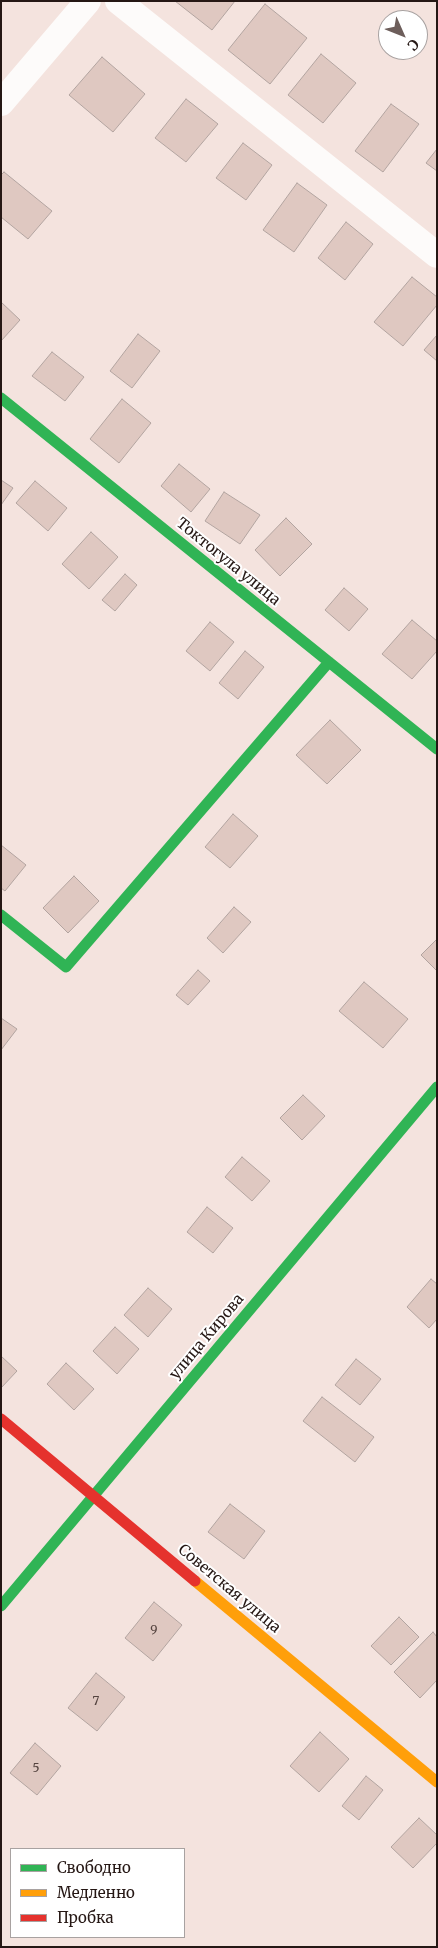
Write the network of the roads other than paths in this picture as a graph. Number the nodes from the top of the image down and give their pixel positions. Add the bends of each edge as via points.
1 (88, 1) edge
2 (118, 1) edge
3 (1, 104) edge
4 (437, 255) edge
5 (1, 398) edge
6 (329, 662) junction
7 (437, 749) edge
8 (1, 915) edge
9 (437, 1088) edge
10 (1, 1419) edge
11 (94, 1496) junction
12 (1, 1606) edge
13 (437, 1782) edge

1 - 3 street
2 - 4 street
5 - 6 street, Токтогула улица
6 - 7 street, Токтогула улица
6 - 8 street via 66,967
9 - 11 street, улица Кирова
10 - 11 street, Советская улица
11 - 12 street, улица Кирова
11 - 13 street, Советская улица

